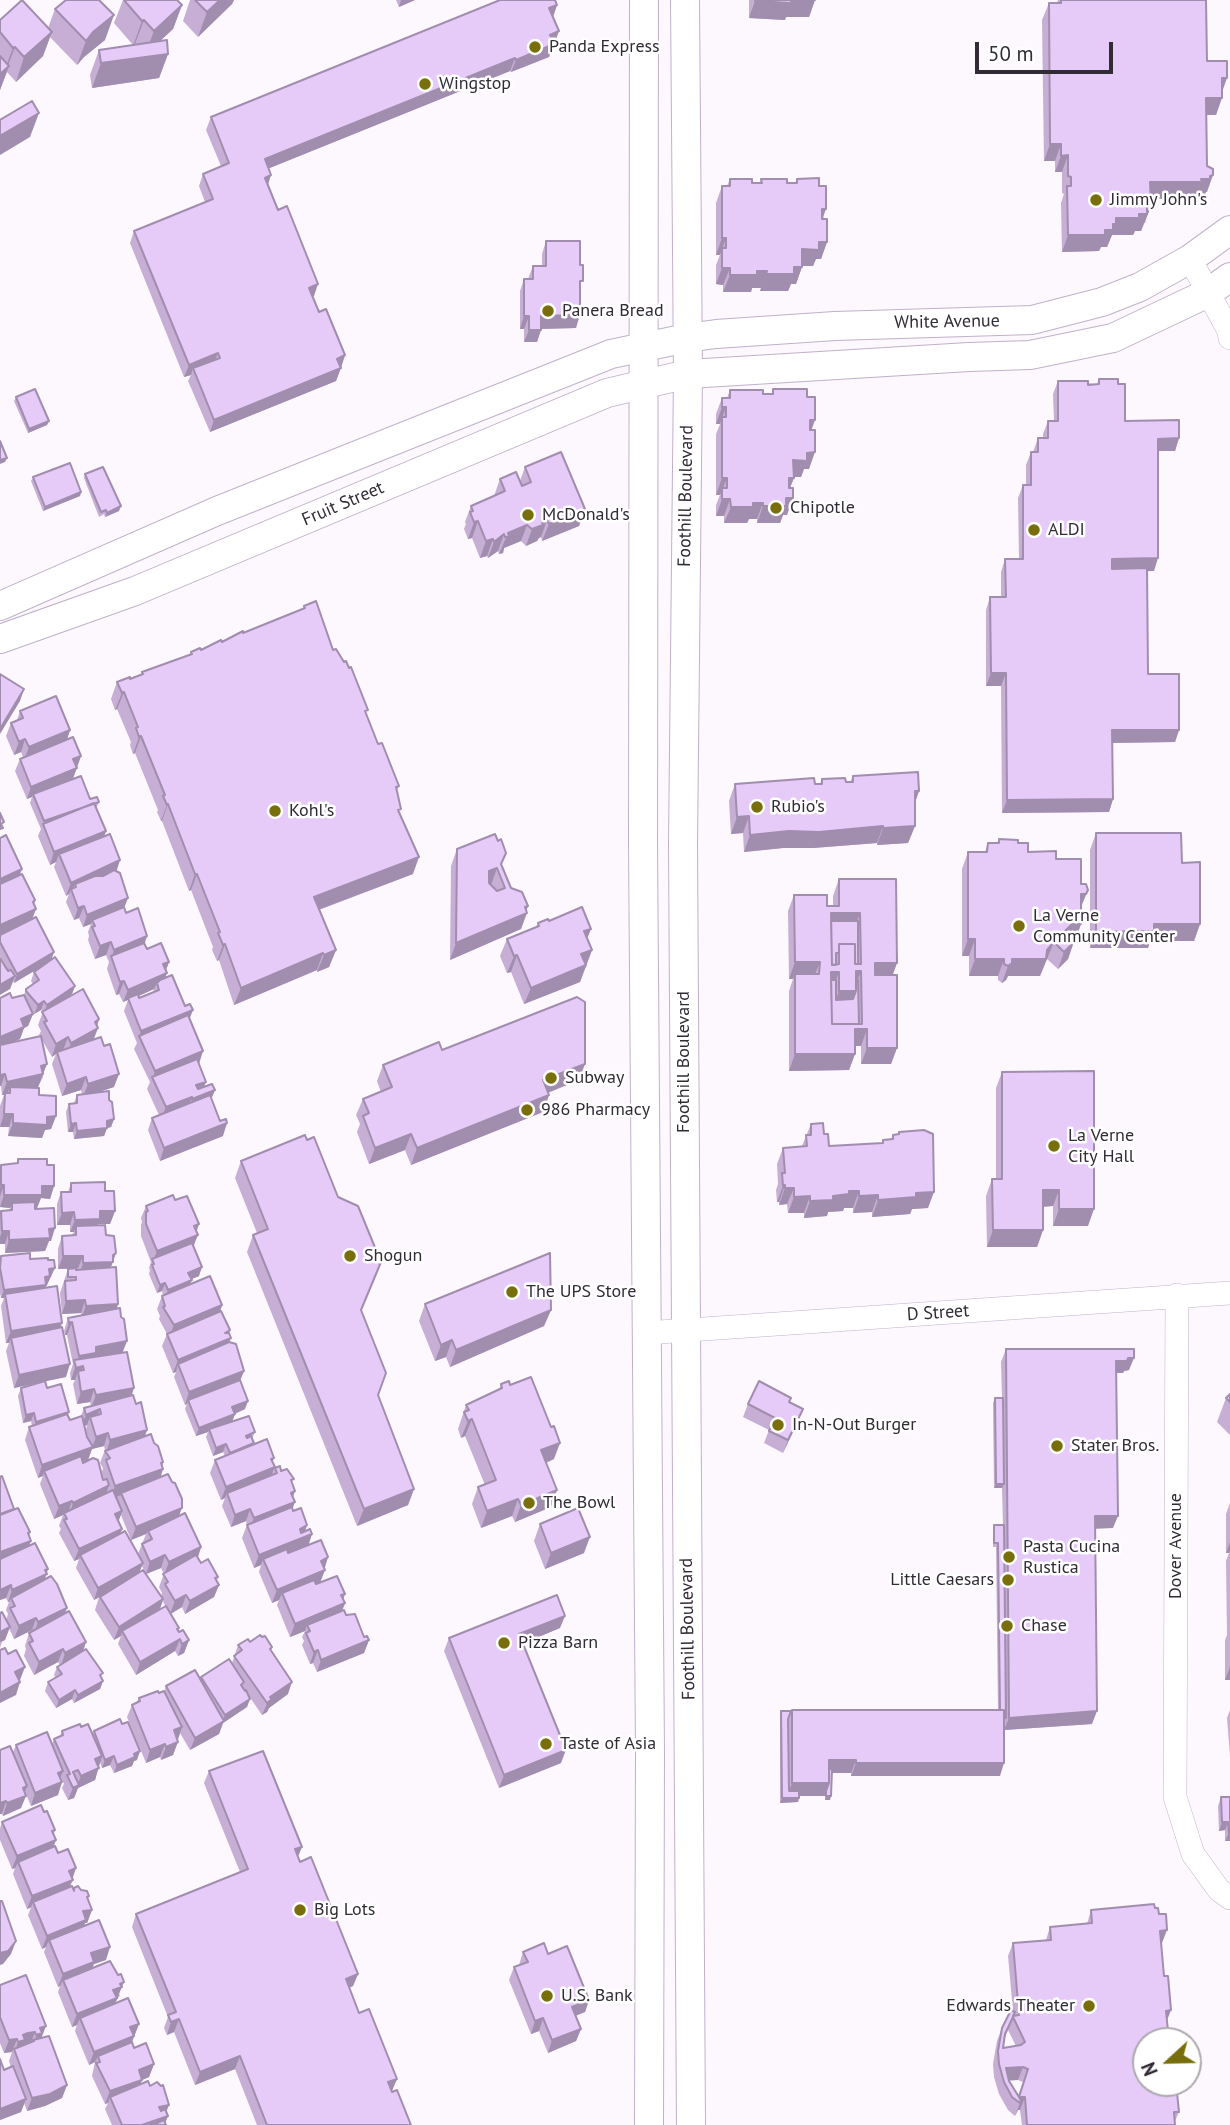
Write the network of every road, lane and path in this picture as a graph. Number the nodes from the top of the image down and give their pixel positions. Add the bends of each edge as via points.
1 (644, 0) edge
2 (685, 0) edge
3 (1230, 230) edge
4 (1191, 259) junction
5 (1219, 285) edge
6 (687, 338) junction
7 (1230, 338) edge
8 (644, 346) junction
9 (688, 374) junction
10 (644, 383) junction
11 (0, 606) edge
12 (0, 639) edge
13 (1230, 1293) edge
14 (1177, 1295) junction
15 (685, 1331) junction
16 (645, 1333) junction
17 (1230, 1898) edge
18 (649, 2125) edge
19 (691, 2125) edge

1 - 8 main road
2 - 6 main road, Foothill Boulevard
3 - 4 main road, White Avenue
4 - 5 street
4 - 6 main road, White Avenue via 1102,302 1032,320 835,326
5 - 7 street
5 - 9 main road, White Avenue via 1113,338 1030,355
6 - 8 main road, White Avenue
6 - 9 main road, Foothill Boulevard
8 - 10 main road
8 - 11 main road via 611,354 228,506
9 - 10 main road, Fruit Street
9 - 15 main road, Foothill Boulevard via 683,817
10 - 12 main road, Fruit Street via 607,393 135,591
10 - 16 main road
13 - 14 street, D Street
14 - 15 street, D Street
14 - 17 street, Dover Avenue via 1175,1797 1193,1854
15 - 16 street, D Street
15 - 19 main road, Foothill Boulevard
16 - 18 main road

